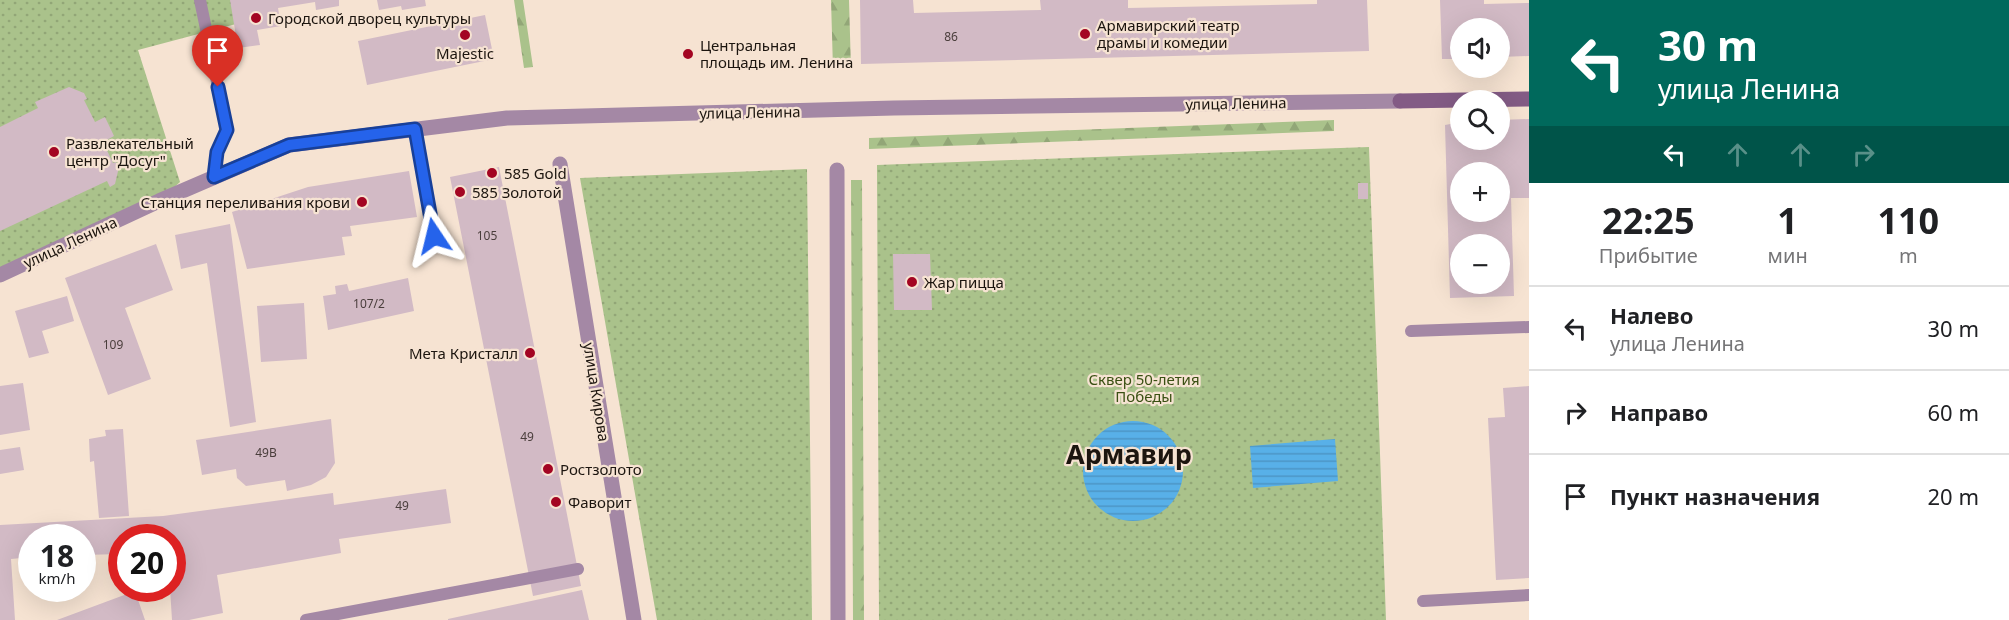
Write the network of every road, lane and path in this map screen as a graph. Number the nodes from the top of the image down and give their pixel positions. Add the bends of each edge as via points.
1 (200, 0) edge
2 (1529, 99) edge
3 (415, 129) junction
4 (560, 164) dead end
5 (837, 170) dead end
6 (214, 177) junction
7 (434, 236) dead end
8 (0, 275) edge
9 (1529, 327) edge
10 (1411, 331) dead end
11 (578, 569) dead end
12 (1529, 595) edge
13 (1423, 601) dead end
14 (306, 620) edge
15 (634, 620) edge
16 (838, 620) edge

1 - 6 lane via 227,130 217,152
2 - 3 street, улица Ленина via 507,118
3 - 6 street, улица Ленина via 289,145
3 - 7 lane
4 - 15 street, улица Кирова
5 - 16 street
6 - 8 street, улица Ленина
9 - 10 lane
11 - 14 lane
12 - 13 lane

